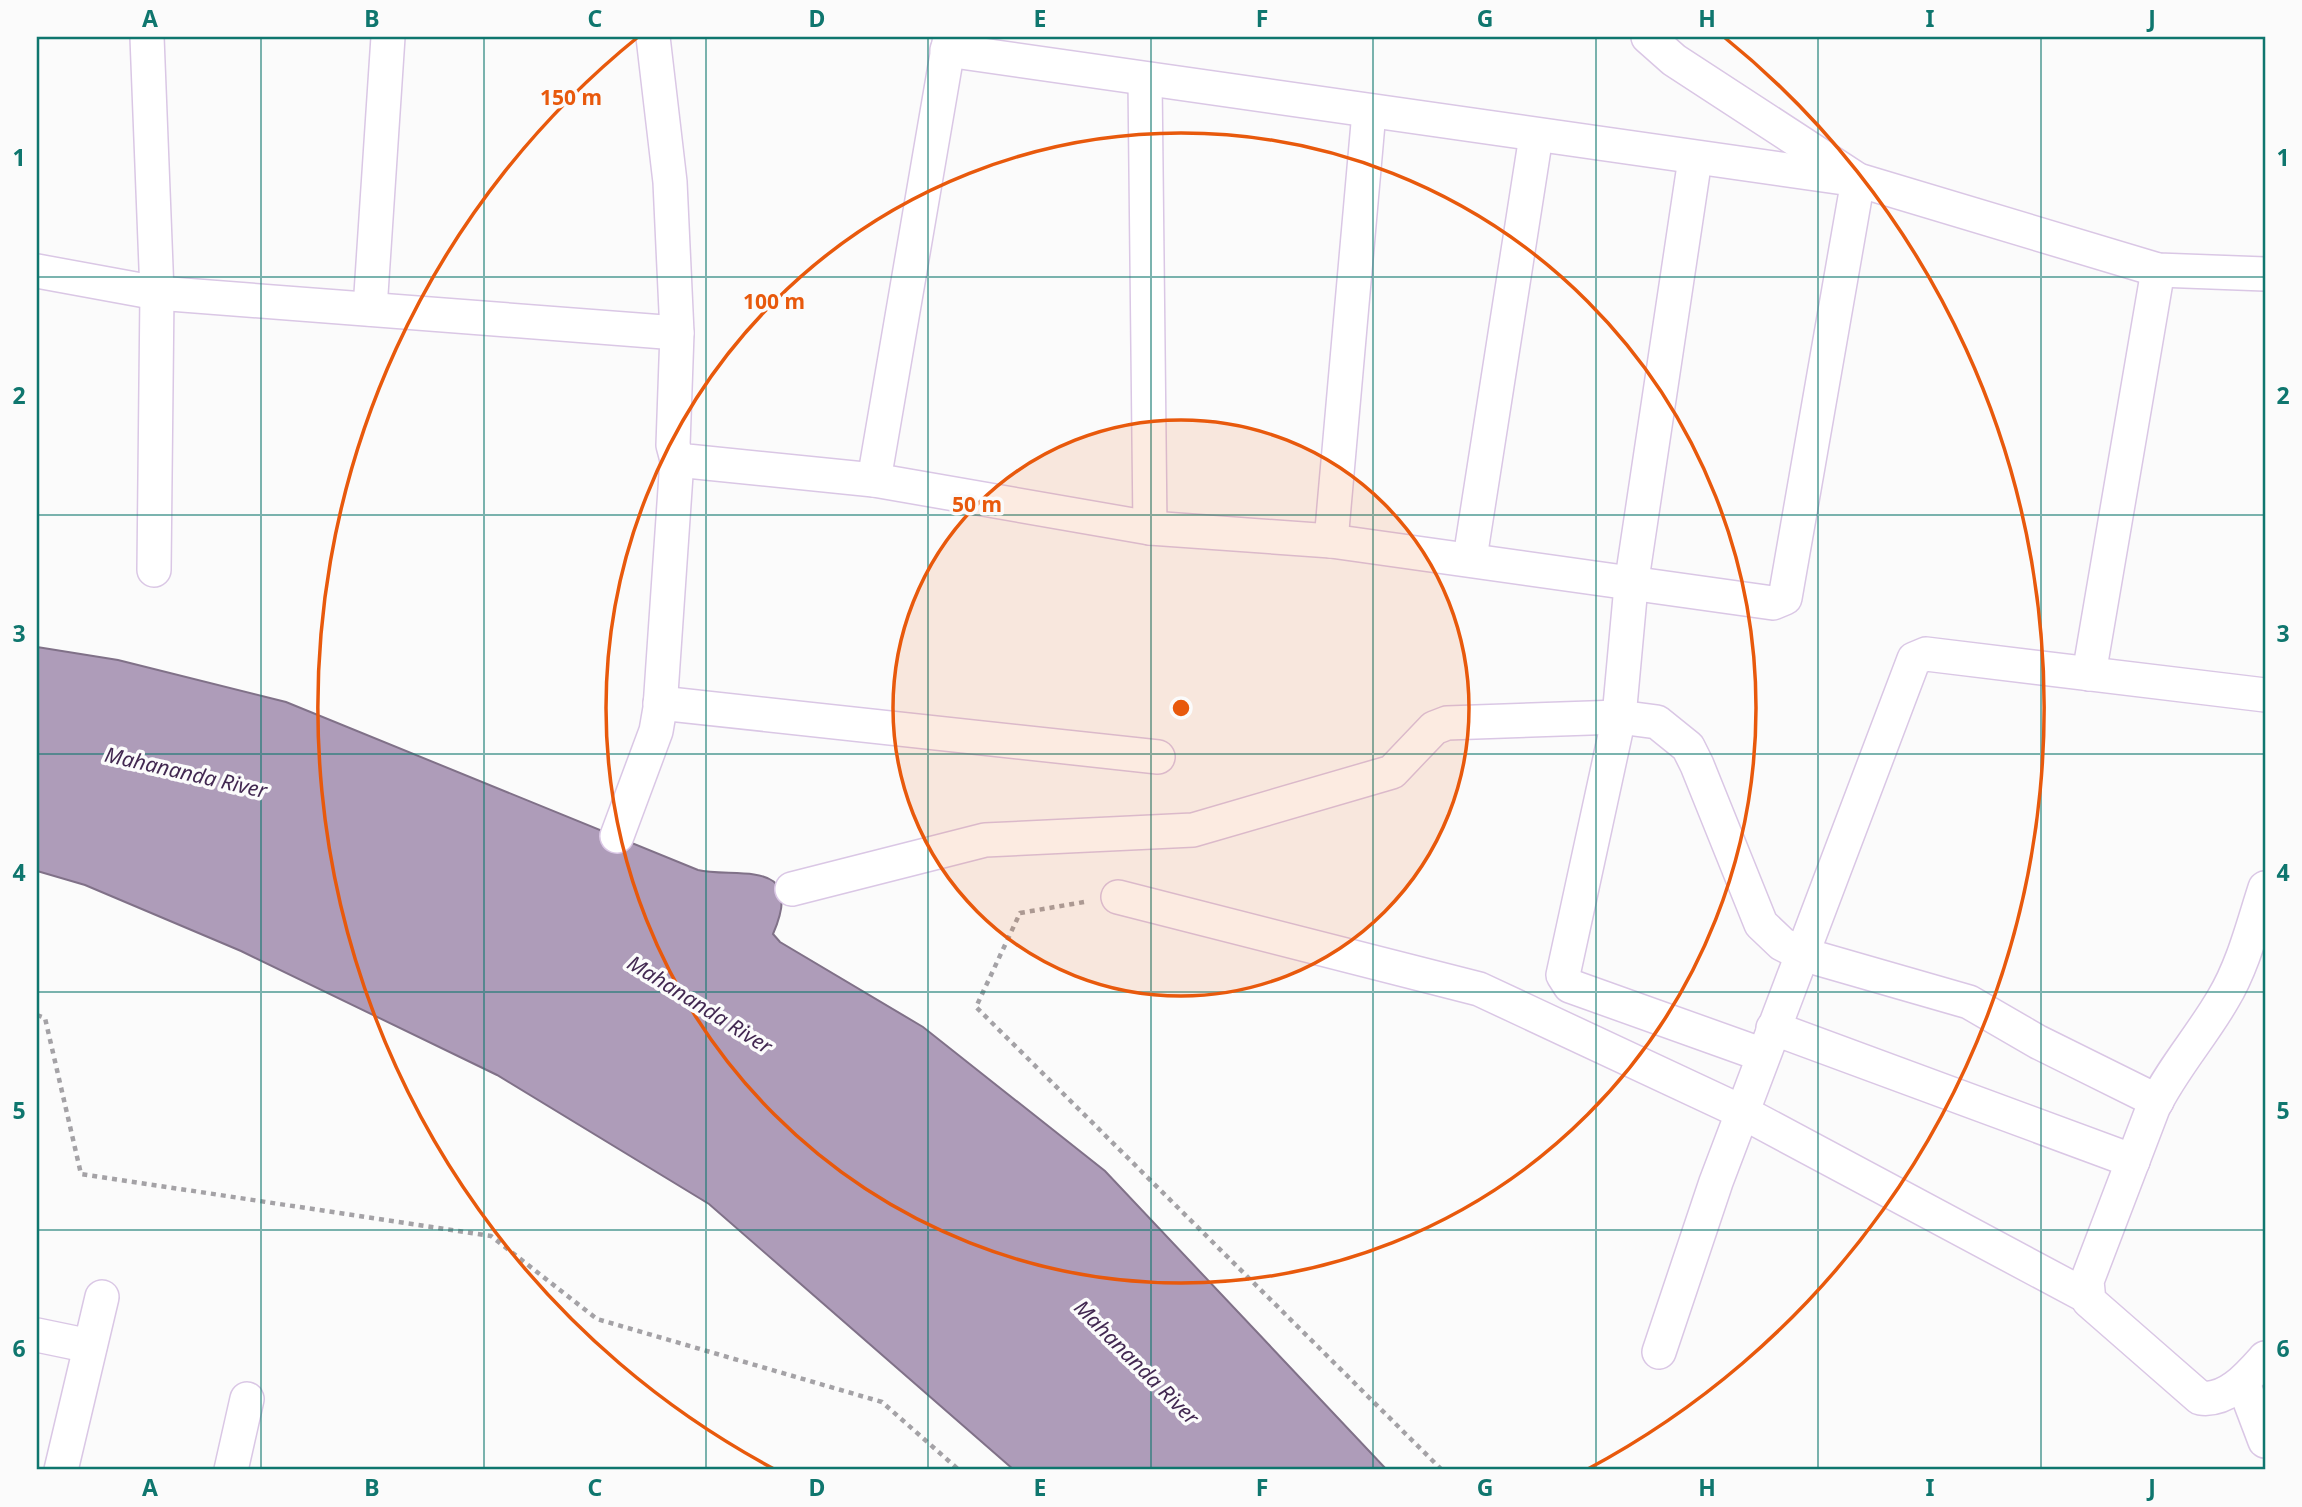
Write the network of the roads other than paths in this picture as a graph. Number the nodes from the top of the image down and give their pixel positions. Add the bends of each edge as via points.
1 (147, 37) edge
2 (388, 37) edge
3 (653, 37) edge
4 (1648, 37) edge
5 (948, 43) edge
6 (1145, 79) junction
7 (1369, 112) junction
8 (1536, 135) junction
9 (1695, 159) junction
10 (1858, 180) junction
11 (2158, 270) junction
12 (37, 271) edge
13 (2265, 274) edge
14 (157, 293) junction
15 (370, 309) junction
16 (677, 333) junction
17 (677, 460) junction
18 (874, 480) junction
19 (1150, 528) junction
20 (1331, 541) junction
21 (1471, 558) junction
22 (154, 569) dead end
23 (1631, 586) junction
24 (2089, 674) junction
25 (2265, 695) edge
26 (660, 703) junction
27 (1619, 717) junction
28 (1158, 757) dead end
29 (617, 836) dead end
30 (2265, 888) edge
31 (792, 890) dead end
32 (1118, 897) road end
33 (1802, 954) junction
34 (1768, 1042) junction
35 (2157, 1101) junction
36 (1742, 1112) junction
37 (2133, 1161) junction
38 (2087, 1296) junction
39 (102, 1297) dead end
40 (37, 1335) edge
41 (90, 1346) junction
42 (1659, 1352) dead end
43 (2265, 1357) edge
44 (2243, 1383) junction
45 (247, 1399) dead end
46 (2265, 1441) edge
47 (61, 1470) edge
48 (231, 1470) edge

1 - 14 street
2 - 15 street
3 - 16 street via 670,182
4 - 10 street via 1674,60
5 - 6 street
5 - 18 street
6 - 7 street
6 - 19 street
7 - 8 street
7 - 20 street
8 - 9 street
8 - 21 street
9 - 10 street
9 - 23 street
10 - 11 street
10 - 23 street via 1786,598 1773,603
11 - 13 street
11 - 24 street
12 - 14 street
14 - 15 street
14 - 22 street
15 - 16 street
16 - 17 street via 673,445
17 - 18 street
17 - 26 street
18 - 19 street
19 - 20 street
20 - 21 street
21 - 23 street
23 - 27 street
24 - 25 street
24 - 33 street via 1926,654 1914,659
26 - 28 street
26 - 29 street via 656,731
27 - 31 street via 1439,725 1392,772 1193,830 985,840
27 - 33 street via 1657,722 1688,747 1761,924 1782,944
27 - 34 street via 1563,968 1564,981
30 - 35 street via 2224,999
32 - 36 street via 1479,989
33 - 34 street
33 - 35 street via 1969,1002
34 - 36 street
34 - 37 street
35 - 37 street
36 - 38 street
36 - 42 street
37 - 38 street via 2087,1281
38 - 44 street via 2200,1398 2214,1398
39 - 41 street
40 - 41 street
41 - 47 street
43 - 44 street
44 - 46 street
45 - 48 street

